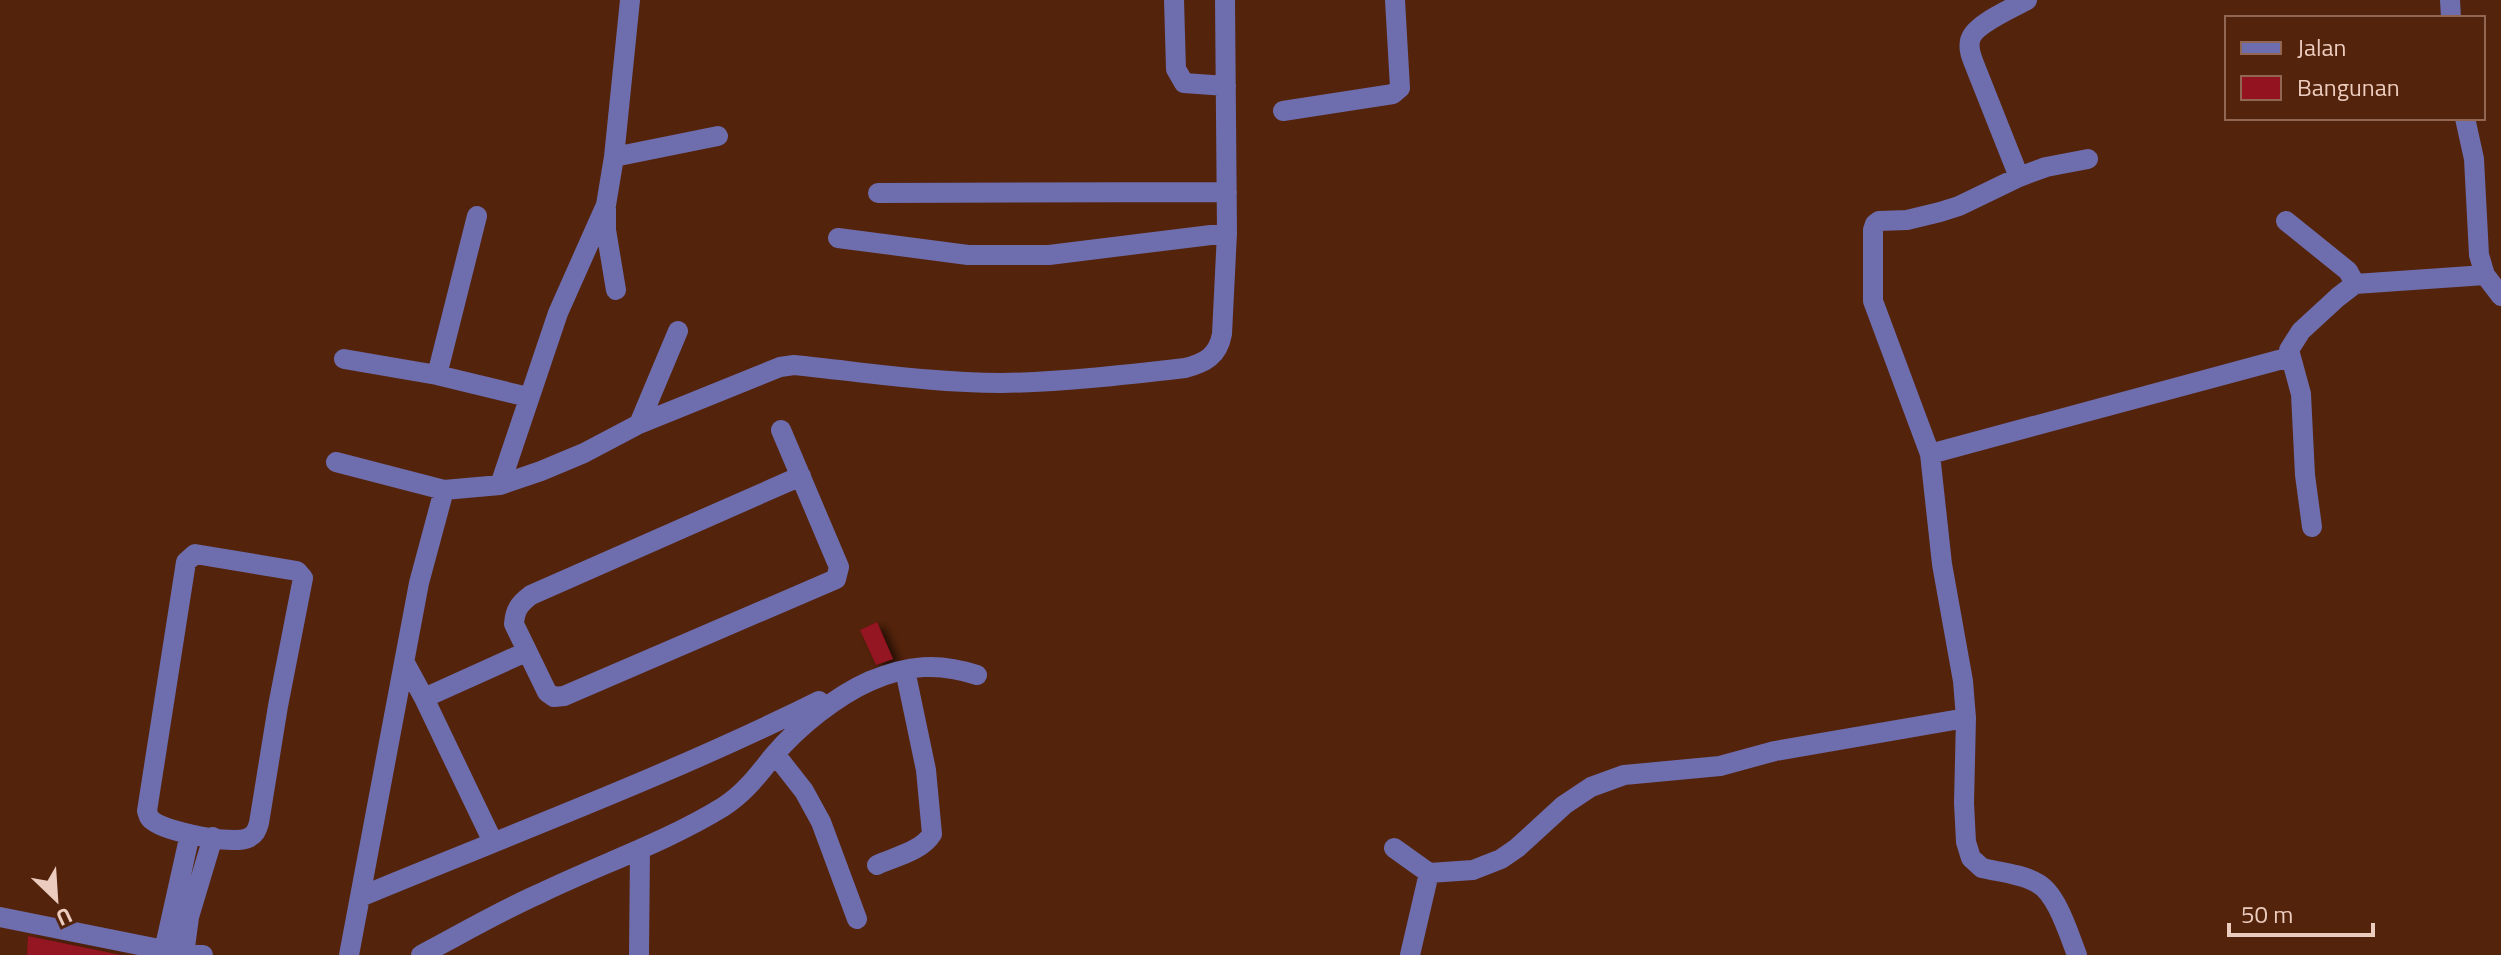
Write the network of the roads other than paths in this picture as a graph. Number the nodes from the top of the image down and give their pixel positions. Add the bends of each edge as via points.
1 (630, 0) edge
2 (1174, 0) edge
3 (1225, 0) edge
4 (1395, 0) edge
5 (2027, 0) edge
6 (1226, 86) junction
7 (1283, 111) dead end
8 (2465, 120) edge
9 (718, 136) dead end
10 (614, 157) junction
11 (2088, 159) dead end
12 (2019, 177) junction
13 (1227, 192) junction
14 (878, 193) dead end
15 (606, 205) junction
16 (477, 216) dead end
17 (2286, 221) dead end
18 (1227, 233) junction
19 (838, 238) dead end
20 (2485, 275) junction
21 (2355, 284) junction
22 (616, 290) dead end
23 (2501, 296) edge
24 (678, 331) dead end
25 (2290, 357) junction
26 (344, 359) dead end
27 (437, 375) junction
28 (528, 397) junction
29 (639, 424) junction
30 (781, 430) dead end
31 (1930, 454) junction
32 (336, 462) dead end
33 (801, 476) junction
34 (500, 485) junction
35 (444, 490) junction
36 (2312, 527) dead end
37 (526, 652) junction
38 (405, 663) junction
39 (903, 665) junction
40 (977, 675) dead end
41 (424, 698) junction
42 (1966, 718) junction
43 (775, 754) junction
44 (190, 834) junction
45 (213, 837) junction
46 (493, 842) junction
47 (1394, 848) dead end
48 (640, 849) junction
49 (877, 865) dead end
50 (1429, 873) junction
51 (360, 897) junction
52 (0, 917) edge
53 (857, 919) dead end
54 (179, 954) edge
55 (349, 955) edge
56 (421, 955) edge
57 (639, 955) edge
58 (1410, 955) edge
59 (2077, 955) edge

1 - 10 street
2 - 6 street via 1179,78 1184,83
3 - 6 street
4 - 7 street via 1400,88 1393,94
5 - 12 street via 1974,30 1970,40 1970,54
6 - 13 street
8 - 20 street
9 - 10 street
10 - 15 street
11 - 12 street
12 - 31 street via 1959,206 1907,220 1879,221 1873,230 1873,301
13 - 14 street
13 - 18 street
15 - 22 street
15 - 28 street
16 - 27 street
17 - 21 street via 2348,271
18 - 19 street via 1049,255 968,255
18 - 29 street via 1220,345 1202,363 1001,383 794,365
20 - 21 street
20 - 23 street
21 - 25 street via 2301,331
24 - 29 street
25 - 31 street
25 - 36 street via 2301,394
26 - 27 street
27 - 28 street
28 - 34 street
29 - 34 street via 584,453
30 - 33 street
31 - 42 street
32 - 35 street
33 - 37 street via 531,595 519,604 514,618
33 - 37 street via 839,567 836,579 564,696 547,692
34 - 35 street
35 - 38 street
37 - 41 street
38 - 41 street
38 - 51 street
39 - 40 street
39 - 43 street via 804,723
39 - 46 street via 580,809
39 - 49 street via 926,770 932,834 928,842
41 - 46 street
42 - 50 street via 1775,751 1720,766 1624,775 1591,787 1564,805 1501,859 1473,870
42 - 59 street via 1968,852 1982,868 2046,889
43 - 48 street via 751,786 722,808
43 - 53 street via 821,822
44 - 45 street
44 - 45 street via 156,823 146,805 186,562 195,554 297,571 304,581 256,832 239,840
44 - 54 street
45 - 54 street
46 - 51 street
47 - 50 street
48 - 56 street via 539,893
48 - 57 street
50 - 58 street
51 - 55 street
52 - 54 street

